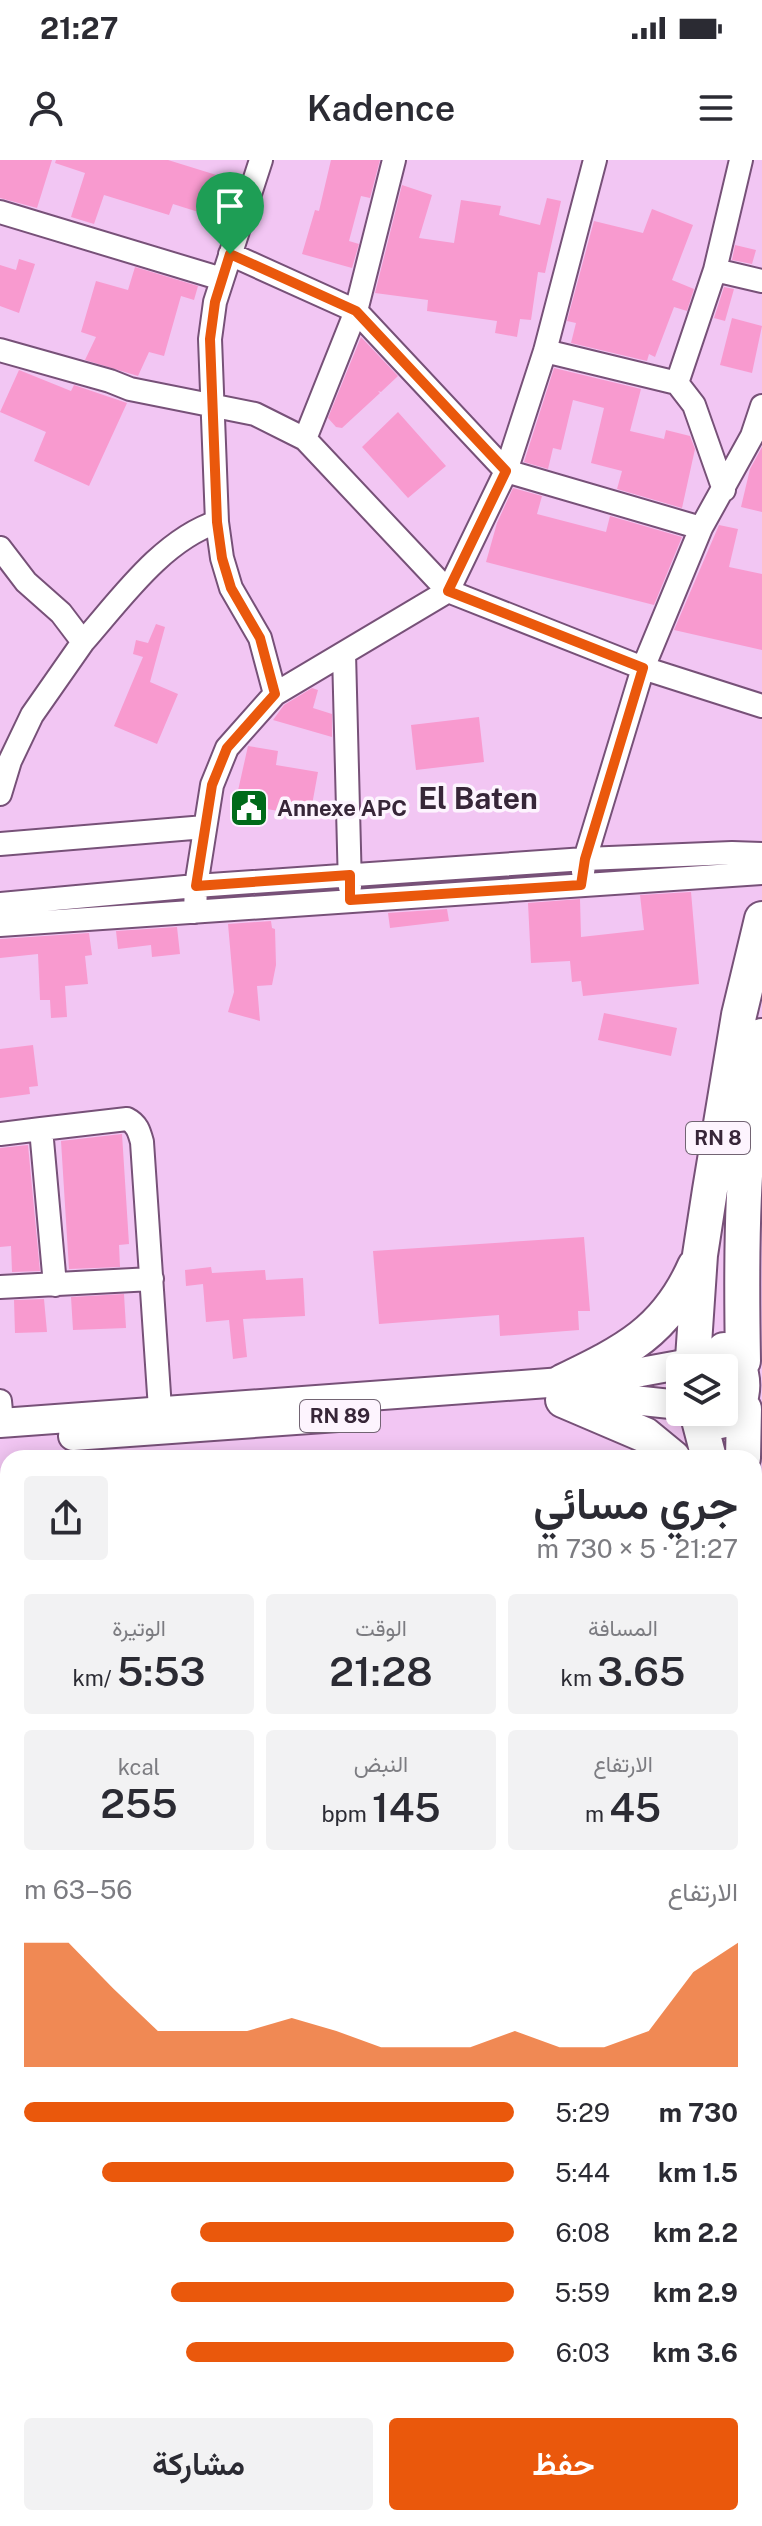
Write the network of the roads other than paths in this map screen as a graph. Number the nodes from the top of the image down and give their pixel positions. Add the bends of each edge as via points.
1 (261, 160) edge
2 (394, 160) edge
3 (595, 160) edge
4 (741, 160) edge
5 (0, 212) edge
6 (230, 254) junction
7 (715, 270) junction
8 (222, 279) junction
9 (762, 281) edge
10 (356, 311) junction
11 (0, 350) edge
12 (545, 351) junction
13 (677, 383) junction
14 (213, 404) junction
15 (762, 406) edge
16 (305, 439) junction
17 (506, 471) junction
18 (724, 490) junction
19 (217, 522) junction
20 (701, 528) junction
21 (0, 548) edge
22 (448, 591) junction
23 (83, 642) junction
24 (344, 653) junction
25 (643, 668) junction
26 (275, 694) junction
27 (762, 706) edge
28 (1, 784) edge
29 (205, 827) junction
30 (0, 844) edge
31 (762, 854) edge
32 (585, 859) junction
33 (762, 873) edge
34 (350, 875) junction
35 (581, 885) junction
36 (196, 886) junction
37 (350, 900) junction
38 (0, 904) edge
39 (195, 912) junction
40 (762, 919) edge
41 (0, 925) edge
42 (762, 1036) edge
43 (757, 1090) edge
44 (41, 1129) junction
45 (0, 1134) edge
46 (700, 1255) junction
47 (152, 1279) junction
48 (55, 1285) junction
49 (0, 1287) edge
50 (691, 1354) edge
51 (701, 1354) edge
52 (731, 1354) edge
53 (738, 1358) edge
54 (743, 1361) junction
55 (666, 1368) edge
56 (562, 1391) junction
57 (666, 1406) edge
58 (160, 1409) junction
59 (744, 1409) junction
60 (738, 1413) edge
61 (0, 1422) edge
62 (697, 1426) edge
63 (53, 1428) junction
64 (663, 1450) edge
65 (706, 1450) edge
66 (743, 1450) edge

1 - 6 street
2 - 10 street
3 - 12 street
4 - 7 street
5 - 8 street
6 - 8 street
6 - 10 street
7 - 9 street
7 - 13 street
8 - 14 street via 210,339
10 - 16 street
10 - 17 street
11 - 14 street via 130,389
12 - 13 street
12 - 17 street
13 - 18 street via 694,405
14 - 16 street via 255,414
14 - 19 street
15 - 18 street
16 - 22 street
17 - 20 street
17 - 22 street
18 - 20 street
19 - 23 street via 186,535 134,582
19 - 26 street via 231,588 260,638
20 - 25 street
21 - 23 street
22 - 24 street
22 - 25 street
23 - 28 street via 32,715
24 - 26 street
24 - 34 street
25 - 27 street
25 - 32 street
26 - 29 street via 227,748 212,785
29 - 30 street
29 - 36 street
31 - 32 street
32 - 34 street
32 - 35 street
33 - 35 street
34 - 36 street
34 - 37 street
35 - 37 street
36 - 38 street
36 - 39 street
37 - 39 street
39 - 41 street
40 - 46 highway, RN 8 via 739,1015
42 - 43 highway, RN 8
43 - 54 highway, RN 8 via 745,1167
44 - 45 street
44 - 47 street via 127,1119 134,1123 142,1142
44 - 48 street
46 - 50 highway, RN 8
46 - 56 highway via 683,1294 662,1319
47 - 48 street
47 - 58 street
48 - 49 street
51 - 52 highway
53 - 54 highway
54 - 59 highway via 753,1385
55 - 56 main road
56 - 57 main road, RN 89
56 - 58 main road
56 - 63 main road, RN 89
56 - 64 highway
58 - 63 main road
59 - 60 highway
59 - 66 highway
61 - 63 main road
62 - 65 highway

